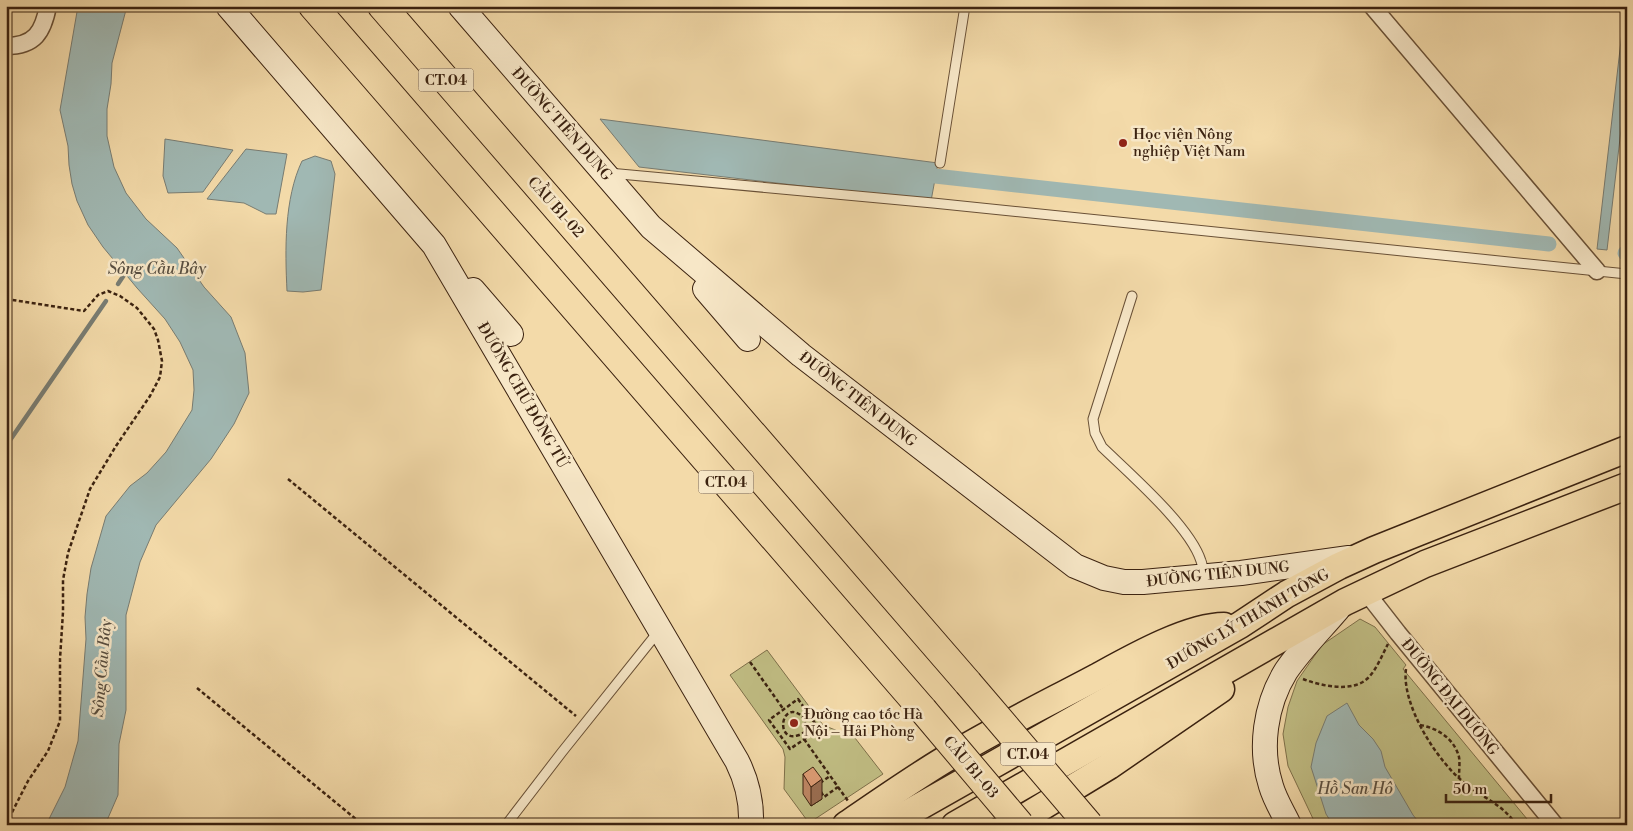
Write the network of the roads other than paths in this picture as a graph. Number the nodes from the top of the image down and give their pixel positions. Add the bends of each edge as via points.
1 (48, 6) edge
2 (228, 6) edge
3 (313, 6) edge
4 (382, 6) edge
5 (460, 6) edge
6 (965, 6) edge
7 (1372, 6) edge
8 (6, 46) edge
9 (940, 163) dead end
10 (604, 172) junction
11 (652, 228) junction
12 (434, 245) junction
13 (1597, 271) junction
14 (1627, 274) edge
15 (1132, 296) dead end
16 (511, 334) dead end
17 (748, 339) dead end
18 (1627, 449) edge
19 (1627, 486) edge
20 (1358, 557) junction
21 (1204, 577) junction
22 (1355, 597) junction
23 (1240, 625) junction
24 (660, 630) junction
25 (1277, 640) junction
26 (506, 825) edge
27 (751, 825) edge
28 (846, 825) edge
29 (887, 825) edge
30 (955, 825) edge
31 (1012, 825) edge
32 (1020, 825) edge
33 (1089, 825) edge
34 (1289, 825) edge
35 (1555, 825) edge

1 - 8 street via 45,24 38,35 28,43
2 - 12 main road, ĐƯỜNG CHỬ ĐỒNG TỬ
3 - 32 highway, CẦU B1-03 / CT.04, bridge
4 - 33 highway, CẦU B1-02 / CT.04, bridge
5 - 10 main road, ĐƯỜNG TIÊN DUNG
6 - 9 lane
7 - 13 street
10 - 11 main road, ĐƯỜNG TIÊN DUNG
10 - 13 lane
11 - 17 main road
11 - 21 main road, ĐƯỜNG TIÊN DUNG via 801,355 1075,566 1124,582
12 - 16 main road
12 - 24 main road, ĐƯỜNG CHỬ ĐỒNG TỬ
13 - 14 lane
15 - 21 lane via 1093,419 1095,433 1102,447 1177,522 1201,561
18 - 20 main road, ĐƯỜNG LÝ THÁNH TÔNG
19 - 22 main road via 1425,564
20 - 21 main road, ĐƯỜNG TIÊN DUNG
20 - 23 main road, ĐƯỜNG LÝ THÁNH TÔNG via 1287,594
22 - 25 main road
22 - 34 main road via 1286,672 1275,693 1266,724 1267,771
22 - 35 street, ĐƯỜNG ĐẠI DƯƠNG via 1404,641
23 - 28 main road via 1192,632 1139,654 954,754
23 - 29 main road, ĐƯỜNG LÝ THÁNH TÔNG
24 - 26 lane
24 - 27 main road, ĐƯỜNG CHỬ ĐỒNG TỬ via 742,771 749,794
25 - 30 main road
25 - 31 main road via 1249,668 1178,719

